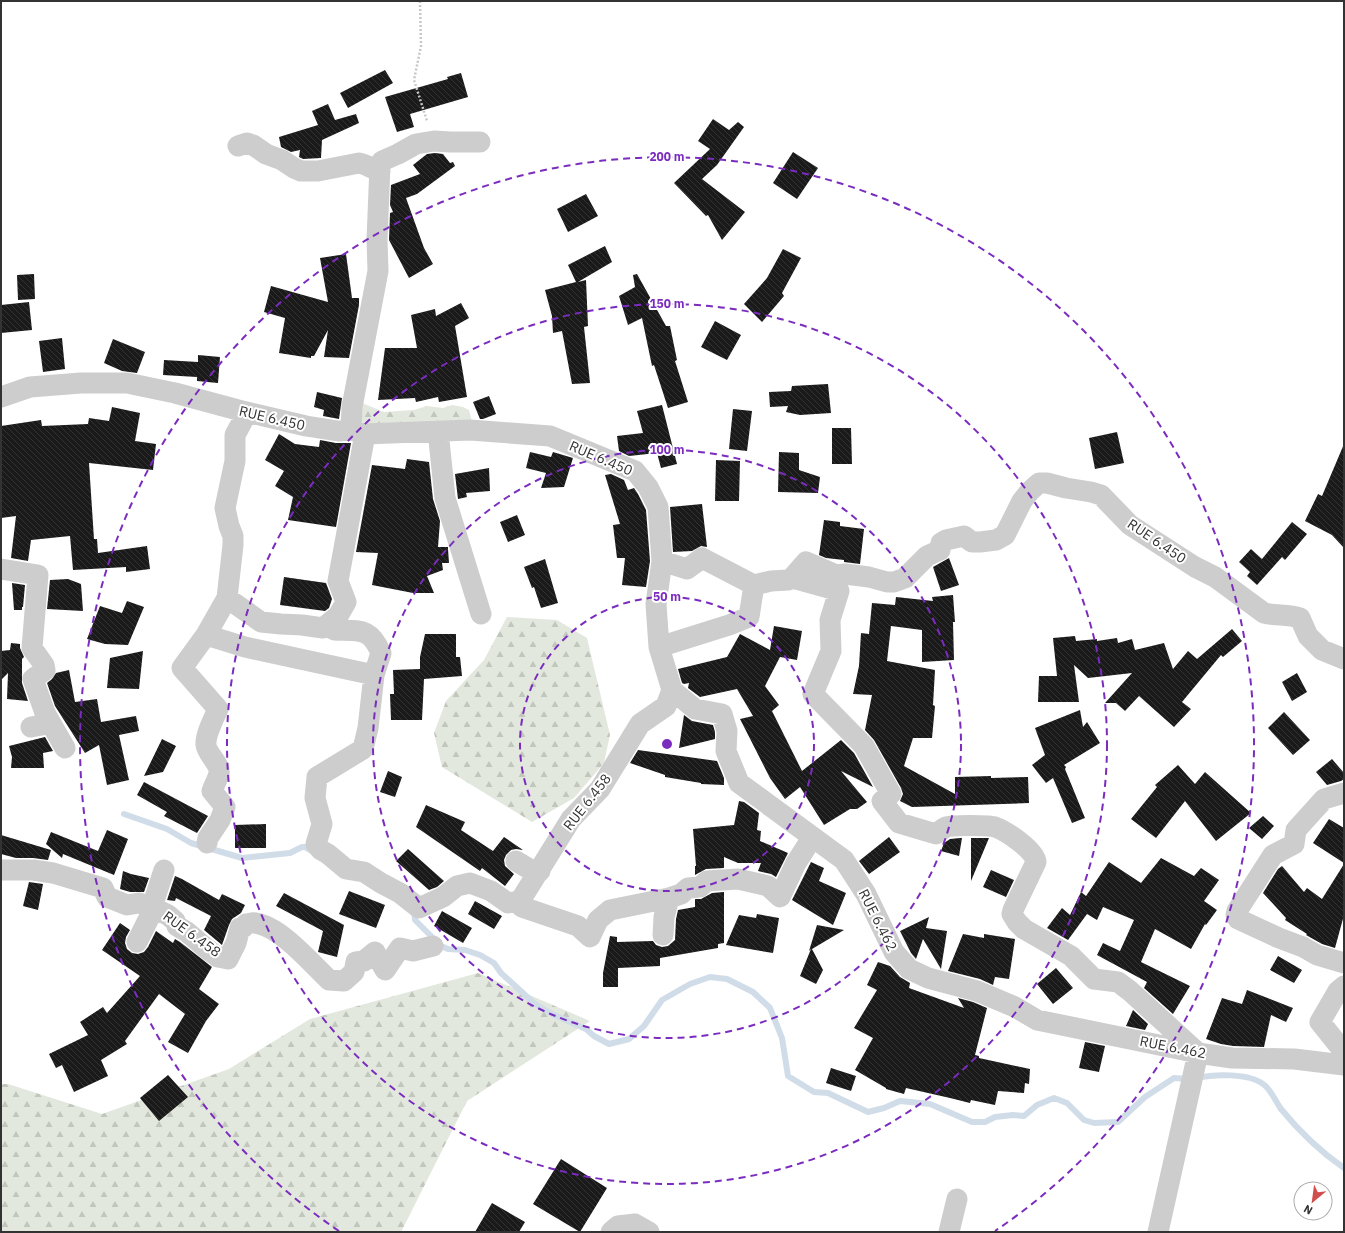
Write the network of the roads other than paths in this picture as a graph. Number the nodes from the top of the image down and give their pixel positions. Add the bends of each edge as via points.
1 (480, 142) dead end
2 (238, 146) dead end
3 (380, 171) junction
4 (1, 397) edge
5 (238, 410) junction
6 (438, 431) junction
7 (358, 432) junction
8 (662, 561) junction
9 (1, 569) edge
10 (792, 578) junction
11 (754, 586) junction
12 (226, 598) junction
13 (481, 614) dead end
14 (338, 616) junction
15 (206, 635) junction
16 (659, 646) junction
17 (1344, 659) edge
18 (374, 675) junction
19 (672, 690) junction
20 (65, 748) dead end
21 (1344, 793) edge
22 (816, 840) junction
23 (207, 843) dead end
24 (516, 861) dead end
25 (1, 870) edge
26 (164, 870) dead end
27 (540, 871) junction
28 (669, 898) junction
29 (520, 901) junction
30 (152, 907) junction
31 (663, 936) dead end
32 (137, 942) dead end
33 (433, 946) dead end
34 (1344, 963) edge
35 (1344, 986) edge
36 (1344, 1052) edge
37 (1198, 1053) junction
38 (1344, 1065) edge
39 (957, 1199) dead end
40 (611, 1232) edge
41 (649, 1232) edge
42 (949, 1232) edge
43 (1158, 1232) edge

1 - 3 street via 434,141 416,144 382,161
2 - 3 street via 247,143 253,145 301,171 318,171 359,163
3 - 7 street via 378,271 354,399
4 - 5 street, RUE 6.450 via 30,387 127,383 175,392
5 - 7 street, RUE 6.450 via 306,426
5 - 12 street via 242,422 235,435 235,461 225,508 233,536
6 - 7 street, RUE 6.450
6 - 8 street, RUE 6.450 via 470,430 550,436 636,470 658,507
6 - 13 street via 445,498
7 - 14 street via 338,580 346,602
8 - 11 street via 687,569 702,558
8 - 16 street via 656,604
9 - 20 street via 38,575 32,648 45,670 33,679 38,720
10 - 11 street
10 - 17 street, RUE 6.450 via 806,562 836,575 846,574 894,582 904,578 927,556 940,550 941,543 946,540 964,536 972,542 980,542 996,540 1005,535 1030,491 1040,483 1047,483 1101,495 1130,525 1215,577 1264,613 1300,618 1308,636 1322,650
10 - 37 street via 839,591 830,620 831,651 813,694 864,746 891,794 882,802 899,823 936,834 946,827 960,825 995,827 1024,844 1036,862 1013,910 1012,914 1017,922 1024,929 1071,956 1094,979 1118,982
11 - 16 street via 749,617
12 - 14 street via 261,622 323,628
12 - 15 street
14 - 18 street via 334,630 364,632 377,642 382,653
15 - 18 street via 245,647
15 - 23 street via 182,668 218,709 206,743 210,756 219,770 212,791 225,807
16 - 19 street
18 - 29 street via 363,749 317,778 315,798 322,824 316,844 346,869 364,872 420,908 457,886 470,883 491,891 508,903
19 - 22 street, RUE 6.462 via 695,709 722,714 727,731 726,751 739,784
19 - 27 street, RUE 6.458 via 666,706 640,724 600,789 571,819
21 - 34 street via 1324,799 1296,830 1294,844 1273,855 1236,911 1236,915 1238,919 1317,955
22 - 28 street via 810,841 804,849 780,897 768,886 738,879 706,881 700,887 688,888 681,894
22 - 37 street, RUE 6.462 via 844,860 866,894 894,952 909,969 928,978 977,991 1015,1007 1037,1020
24 - 27 street via 531,870
25 - 30 street, RUE 6.458 via 53,873 103,888 107,897 127,905 139,903
26 - 30 street
27 - 29 street, RUE 6.458
28 - 29 street via 610,910 598,920 597,943 578,926 522,907
28 - 31 street
30 - 32 street
30 - 33 street, RUE 6.458 via 168,915 176,926 218,957 228,959 240,928 253,922 266,926 287,940 329,980 344,981 354,972 356,962 364,961 375,952 385,970 400,948 413,951
35 - 36 street via 1338,991 1320,1022
37 - 38 street, RUE 6.462 via 1232,1058 1294,1059
37 - 43 street
39 - 42 street
40 - 41 street via 618,1226 635,1224

